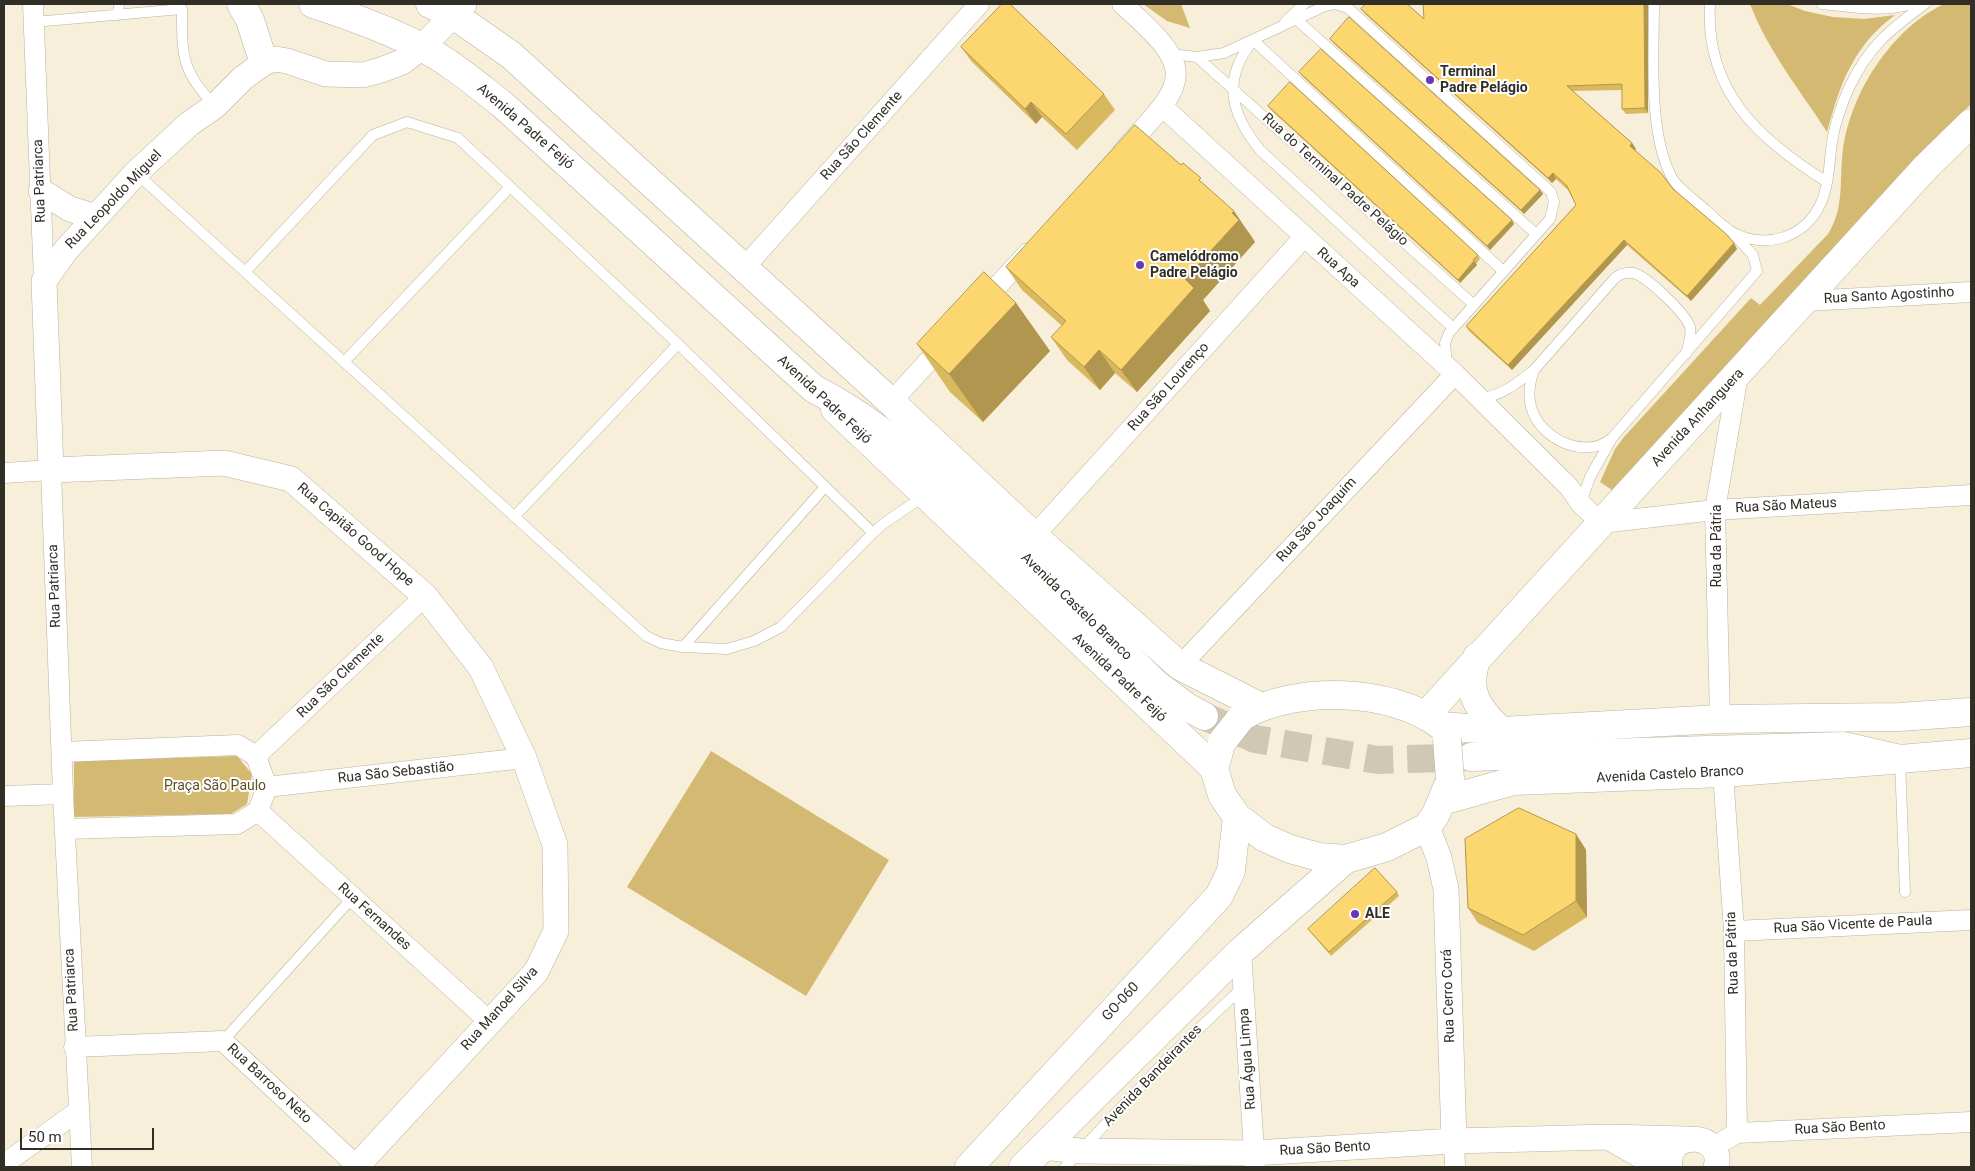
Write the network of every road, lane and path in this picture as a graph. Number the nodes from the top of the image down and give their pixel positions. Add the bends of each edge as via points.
1 (119, 4) edge
2 (242, 4) edge
3 (313, 4) edge
4 (430, 4) edge
5 (979, 4) edge
6 (1122, 4) edge
7 (1304, 4) edge
8 (1654, 4) edge
9 (1710, 4) edge
10 (1822, 4) edge
11 (1912, 4) edge
12 (1925, 4) edge
13 (182, 6) edge
14 (459, 10) edge
15 (34, 13) edge
16 (118, 15) junction
17 (1296, 19) junction
18 (1278, 28) junction
19 (1253, 40) junction
20 (422, 47) junction
21 (260, 51) junction
22 (1171, 54) junction
23 (1197, 57) junction
24 (1233, 88) junction
25 (212, 102) junction
26 (1163, 107) junction
27 (1971, 123) edge
28 (1110, 165) edge
29 (136, 173) junction
30 (1827, 182) junction
31 (510, 187) junction
32 (41, 191) junction
33 (96, 216) junction
34 (1731, 232) junction
35 (1536, 234) junction
36 (1044, 237) edge
37 (1304, 237) junction
38 (744, 268) junction
39 (245, 272) junction
40 (1503, 272) junction
41 (44, 281) junction
42 (1971, 292) edge
43 (1806, 301) junction
44 (1473, 304) junction
45 (1453, 328) junction
46 (678, 344) junction
47 (1686, 354) junction
48 (841, 356) junction
49 (344, 362) junction
50 (1534, 370) junction
51 (1451, 371) junction
52 (1738, 375) junction
53 (814, 389) junction
54 (1479, 398) junction
55 (891, 402) junction
56 (1612, 438) junction
57 (51, 470) junction
58 (4, 473) edge
59 (825, 487) junction
60 (954, 490) junction
61 (925, 495) junction
62 (1971, 495) edge
63 (1581, 504) junction
64 (1715, 510) junction
65 (514, 517) junction
66 (1601, 523) junction
67 (873, 534) junction
68 (1034, 536) junction
69 (425, 596) junction
70 (682, 647) junction
71 (1477, 657) junction
72 (1180, 666) junction
73 (1971, 712) edge
74 (1250, 713) junction
75 (1204, 716) tunnel mouth
76 (1899, 717) junction
77 (1720, 719) junction
78 (1439, 727) junction
79 (1501, 731) junction
80 (1843, 746) junction
81 (62, 752) junction
82 (1971, 753) edge
83 (256, 756) junction
84 (1471, 757) tunnel mouth
85 (524, 758) junction
86 (1900, 759) junction
87 (1214, 768) junction
88 (1723, 773) junction
89 (267, 787) junction
90 (1446, 790) junction
91 (63, 794) junction
92 (4, 796) edge
93 (258, 811) junction
94 (1237, 817) junction
95 (1427, 827) junction
96 (65, 829) junction
97 (1346, 859) junction
98 (1905, 892) dead end
99 (353, 897) junction
100 (1971, 920) edge
101 (1734, 931) junction
102 (1241, 951) junction
103 (1243, 986) junction
104 (490, 1022) junction
105 (223, 1040) junction
106 (74, 1047) junction
107 (77, 1112) junction
108 (1971, 1122) edge
109 (1737, 1133) junction
110 (1608, 1137) junction
111 (1686, 1139) junction
112 (1454, 1141) junction
113 (1043, 1157) edge
114 (1073, 1159) edge
115 (1255, 1160) edge
116 (1716, 1161) edge
117 (4, 1164) edge
118 (82, 1167) edge
119 (357, 1167) edge
120 (968, 1167) edge
121 (1023, 1167) edge
122 (1455, 1167) edge
123 (1661, 1167) edge
124 (1670, 1167) edge

1 - 16 lane
2 - 21 main road
3 - 20 main road via 351,16
4 - 14 main road
5 - 38 street, Rua São Clemente
6 - 22 street via 1153,31
7 - 18 lane
8 - 34 lane via 1654,107 1671,178
9 - 30 lane via 1713,55 1724,85 1736,105 1780,150
10 - 11 lane via 1876,10
12 - 30 lane via 1876,43 1860,66 1833,134
13 - 16 lane
13 - 25 lane via 182,47 188,71
14 - 20 street
14 - 38 main road
15 - 16 lane
15 - 32 street, Rua Patriarca
17 - 18 lane
17 - 35 lane
17 - 35 lane via 1335,4 1356,14 1551,192 1554,202 1550,220
18 - 19 lane
19 - 23 lane via 1224,53
19 - 24 lane via 1234,71
19 - 40 lane
20 - 21 street via 361,64 344,65 280,47
20 - 25 street, Rua Leopoldo Miguel via 402,62 363,75 326,74 276,59 265,62
20 - 53 main road, Avenida Padre Feijó via 503,105
21 - 25 street, Rua Leopoldo Miguel via 236,71
22 - 23 lane
22 - 26 street via 1175,64 1175,84
23 - 24 lane, Rua do Terminal Padre Pelágio
24 - 44 lane, Rua do Terminal Padre Pelágio
24 - 45 lane via 1236,108 1260,150
25 - 29 street, Rua Leopoldo Miguel
26 - 28 street
26 - 37 street, Rua Apa
27 - 43 main road, Avenida Anhanguera via 1926,167
29 - 33 street, Rua Leopoldo Miguel
29 - 39 lane
30 - 34 lane via 1813,218 1793,234 1768,242
31 - 39 lane via 458,138 407,122 373,135
31 - 46 lane
31 - 49 lane
32 - 33 street via 70,209
32 - 41 street, Rua Patriarca
33 - 41 street, Rua Leopoldo Miguel
34 - 47 lane via 1753,255 1758,271
35 - 40 lane
36 - 55 street
37 - 51 street, Rua Apa
37 - 68 street, Rua São Lourenço
38 - 48 main road
39 - 49 lane
40 - 44 lane
41 - 57 street, Rua Patriarca
42 - 43 street, Rua Santo Agostinho
43 - 52 main road, Avenida Anhanguera
44 - 45 lane
45 - 51 lane via 1445,342
46 - 59 lane
46 - 65 lane
47 - 50 lane via 1690,338 1686,319 1645,279 1626,273 1615,278
47 - 56 lane
48 - 55 main road
48 - 60 main road, Avenida Castelo Branco via 860,384
49 - 65 lane
50 - 54 lane via 1510,388 1491,397
50 - 56 lane via 1529,399 1542,428 1557,440 1581,447 1594,447
51 - 54 street, Rua Apa
51 - 72 street, Rua São Joaquim
52 - 64 street, Rua da Pátria
52 - 66 main road, Avenida Anhanguera
53 - 60 main road, Avenida Castelo Branco via 868,420
53 - 61 main road, Avenida Padre Feijó
54 - 63 street, Rua Apa via 1569,487
55 - 68 main road
56 - 63 lane via 1590,476
57 - 58 street, Rua Capitão Good Hope
57 - 69 street, Rua Capitão Good Hope via 224,463 291,479
57 - 81 street, Rua Patriarca
59 - 67 lane
59 - 70 lane
60 - 75 main road, Avenida Castelo Branco via 1156,684
61 - 67 lane
61 - 87 main road, Avenida Padre Feijó
62 - 64 street, Rua São Mateus
63 - 66 street, Rua Apa
64 - 66 street, Rua São Mateus
64 - 77 street, Rua da Pátria
65 - 70 lane via 646,636 660,644
66 - 71 main road, Avenida Anhanguera
67 - 70 lane via 781,627 754,641 727,648
68 - 72 main road
69 - 83 street, Rua São Clemente
69 - 85 street, Rua Capitão Good Hope via 481,668
71 - 78 main road, Avenida Anhanguera
71 - 79 main road via 1472,672 1472,688 1484,715
72 - 74 main road
73 - 76 main road, Avenida Castelo Branco
74 - 78 main road, Avenida Castelo Branco via 1298,698 1378,697
74 - 87 main road, bridge via 1222,742
76 - 77 main road, Avenida Castelo Branco
76 - 80 main road, Avenida Castelo Branco
77 - 79 main road, Avenida Castelo Branco
78 - 79 main road, Avenida Castelo Branco
78 - 90 main road, bridge
80 - 84 main road, Avenida Castelo Branco
80 - 86 main road, Avenida Castelo Branco
81 - 83 street via 238,745
81 - 91 street, Rua Patriarca
82 - 86 main road, Avenida Castelo Branco
83 - 89 street
85 - 89 street, Rua São Sebastião
85 - 104 street, Rua Manoel Silva via 555,845 556,931 536,972
86 - 88 main road, Avenida Castelo Branco
86 - 98 lane
87 - 94 main road via 1222,795
88 - 90 main road, Avenida Castelo Branco via 1513,782
88 - 101 street, Rua da Pátria
89 - 93 street
90 - 95 main road
91 - 92 street
91 - 96 street, Rua Patriarca
93 - 96 street via 237,824
93 - 99 street, Rua Fernandes
94 - 97 main road via 1265,838 1290,850
94 - 120 main road, GO-060 / GO-060 via 1231,871 1218,896
95 - 97 main road via 1387,847
95 - 112 street, Rua Cerro Corá via 1446,889
96 - 106 street, Rua Patriarca
97 - 102 main road
99 - 104 street, Rua Fernandes
99 - 105 lane
100 - 101 street, Rua São Vicente de Paula
101 - 109 street, Rua da Pátria
102 - 103 street, Rua Água Limpa
102 - 113 main road
103 - 114 lane, Avenida Bandeirantes via 1168,1058
103 - 115 street, Rua Água Limpa
104 - 119 street, Rua Manoel Silva
105 - 106 street, Rua Barroso Neto
105 - 119 street, Rua Barroso Neto
106 - 107 street, Rua Patriarca
107 - 117 street
107 - 118 street, Rua Patriarca
108 - 109 street, Rua São Bento
109 - 116 street, Rua São Bento
110 - 111 street, Rua São Bento
110 - 112 street, Rua São Bento
110 - 123 street
111 - 116 street, Rua São Bento via 1706,1141
111 - 124 street via 1674,1147 1669,1159
112 - 115 street, Rua São Bento
112 - 122 street, Rua Cerro Corá
113 - 114 street, Rua São Bento
113 - 121 main road
114 - 115 street, Rua São Bento

